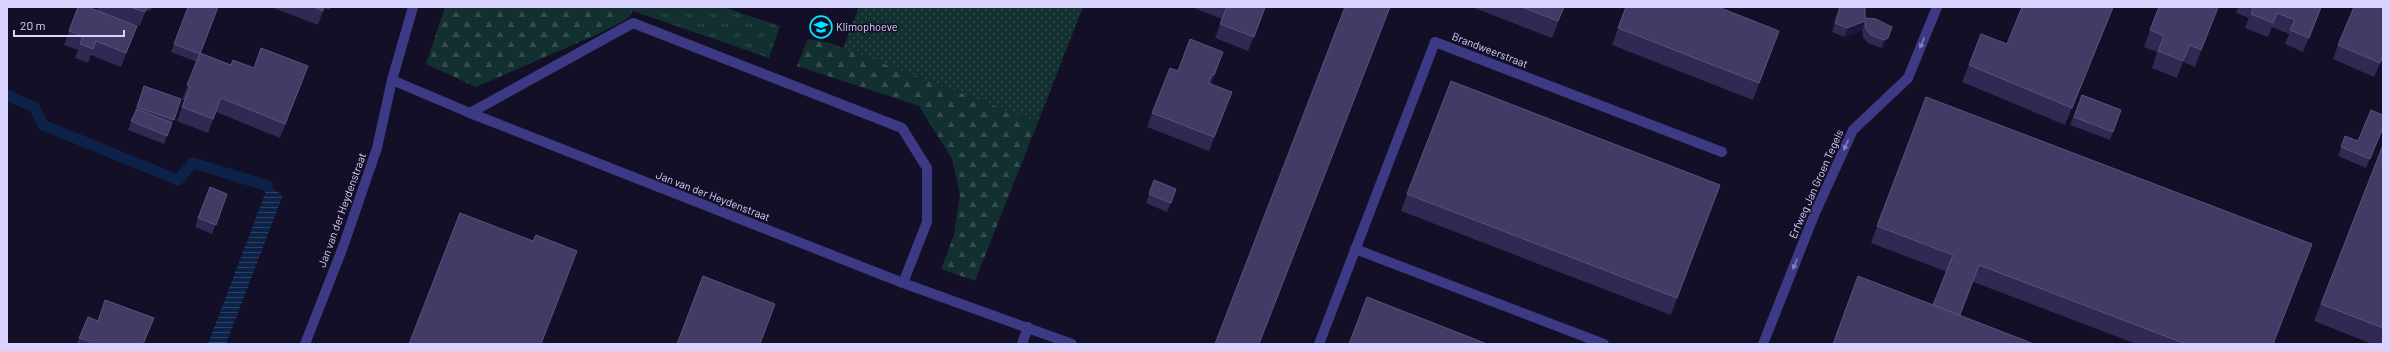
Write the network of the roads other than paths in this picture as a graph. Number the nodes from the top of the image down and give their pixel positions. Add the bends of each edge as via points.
1 (413, 7) edge
2 (1937, 7) edge
3 (392, 80) junction
4 (470, 113) junction
5 (1722, 152) dead end
6 (1355, 249) junction
7 (903, 283) junction
8 (1028, 327) junction
9 (305, 344) edge
10 (1022, 344) edge
11 (1072, 344) edge
12 (1319, 344) edge
13 (1604, 344) edge
14 (1763, 344) edge

1 - 3 street, Jan van der Heydenstraat
2 -> 14 street, Erfweg Jan Groen Tegels via 1908,78 1853,130 1815,213
3 - 4 street, Jan van der Heydenstraat
3 - 9 street, Jan van der Heydenstraat via 377,148 343,247
4 - 7 street, Jan van der Heydenstraat
4 - 7 street via 633,23 902,128 927,168 927,222
5 - 6 street, Brandweerstraat via 1435,42
6 - 12 street, Brandweerstraat
6 - 13 street
7 - 8 street, Jan van der Heydenstraat
8 - 10 street
8 - 11 street

